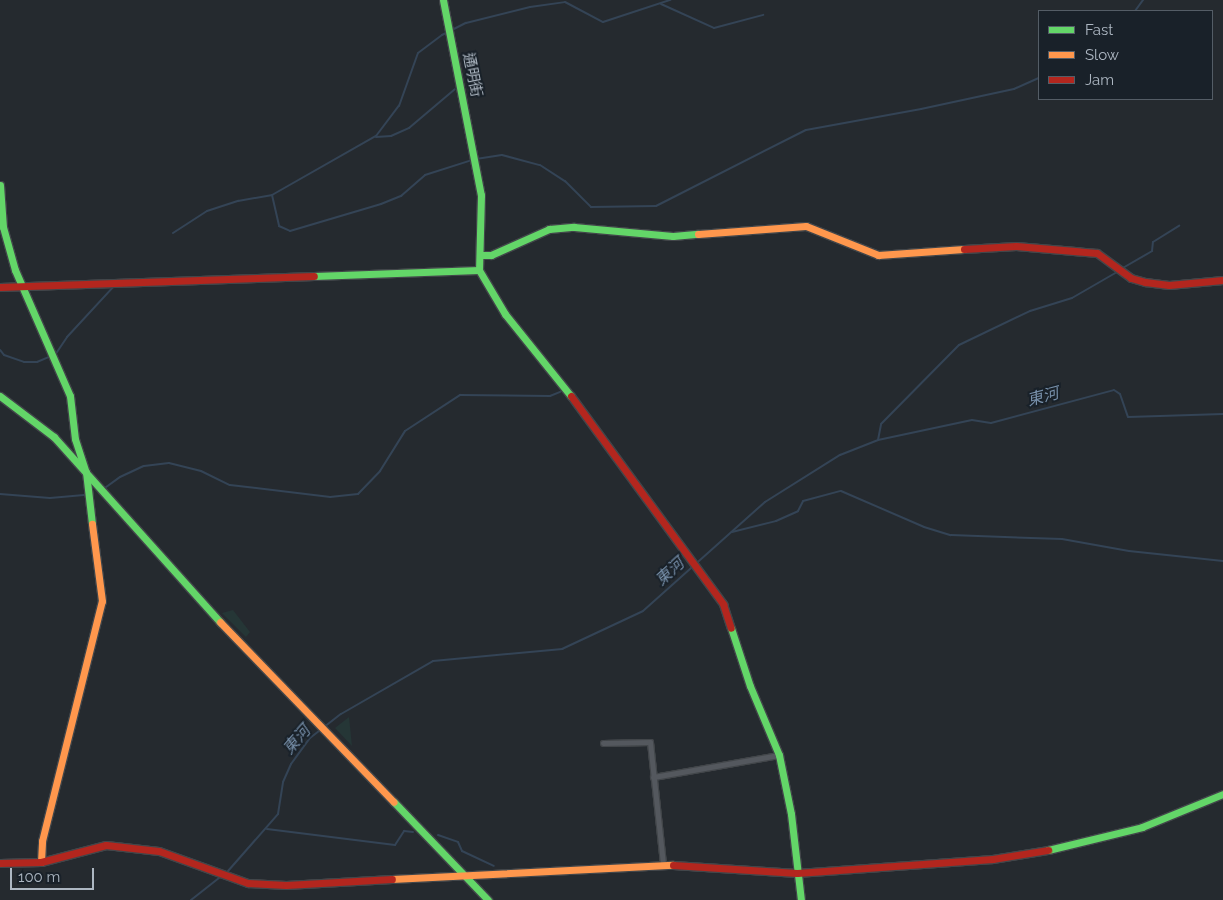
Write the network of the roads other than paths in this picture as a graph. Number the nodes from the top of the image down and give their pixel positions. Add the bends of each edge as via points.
1 (442, 0) edge
2 (0, 185) edge
3 (480, 255) junction
4 (479, 270) junction
5 (1223, 280) edge
6 (23, 286) junction
7 (0, 287) edge
8 (0, 396) edge
9 (86, 472) junction
10 (603, 743) dead end
11 (779, 755) junction
12 (653, 777) junction
13 (1223, 794) edge
14 (41, 862) junction
15 (0, 863) edge
16 (663, 864) junction
17 (797, 873) junction
18 (465, 876) junction
19 (488, 900) edge
20 (801, 900) edge

1 - 3 street, 通明街 via 481,195
2 - 6 street via 3,227
3 - 4 street, 通明街
3 - 5 street via 492,255 549,229 574,227 673,236 806,226 878,255 1016,246 1097,253 1131,278 1169,285
4 - 6 street
4 - 11 street via 505,314 575,400 723,604 750,686
6 - 7 street
6 - 9 street via 70,396 75,439
8 - 9 street via 54,437
9 - 14 street via 102,600 42,841
9 - 18 street via 176,576
10 - 12 street via 650,742
11 - 12 street
11 - 17 street via 791,814
12 - 16 street
13 - 17 street via 1142,827 1051,850 993,860
14 - 15 street
14 - 18 street via 106,846 159,851 248,883 286,885
16 - 17 street
16 - 18 street
17 - 20 street
18 - 19 street

